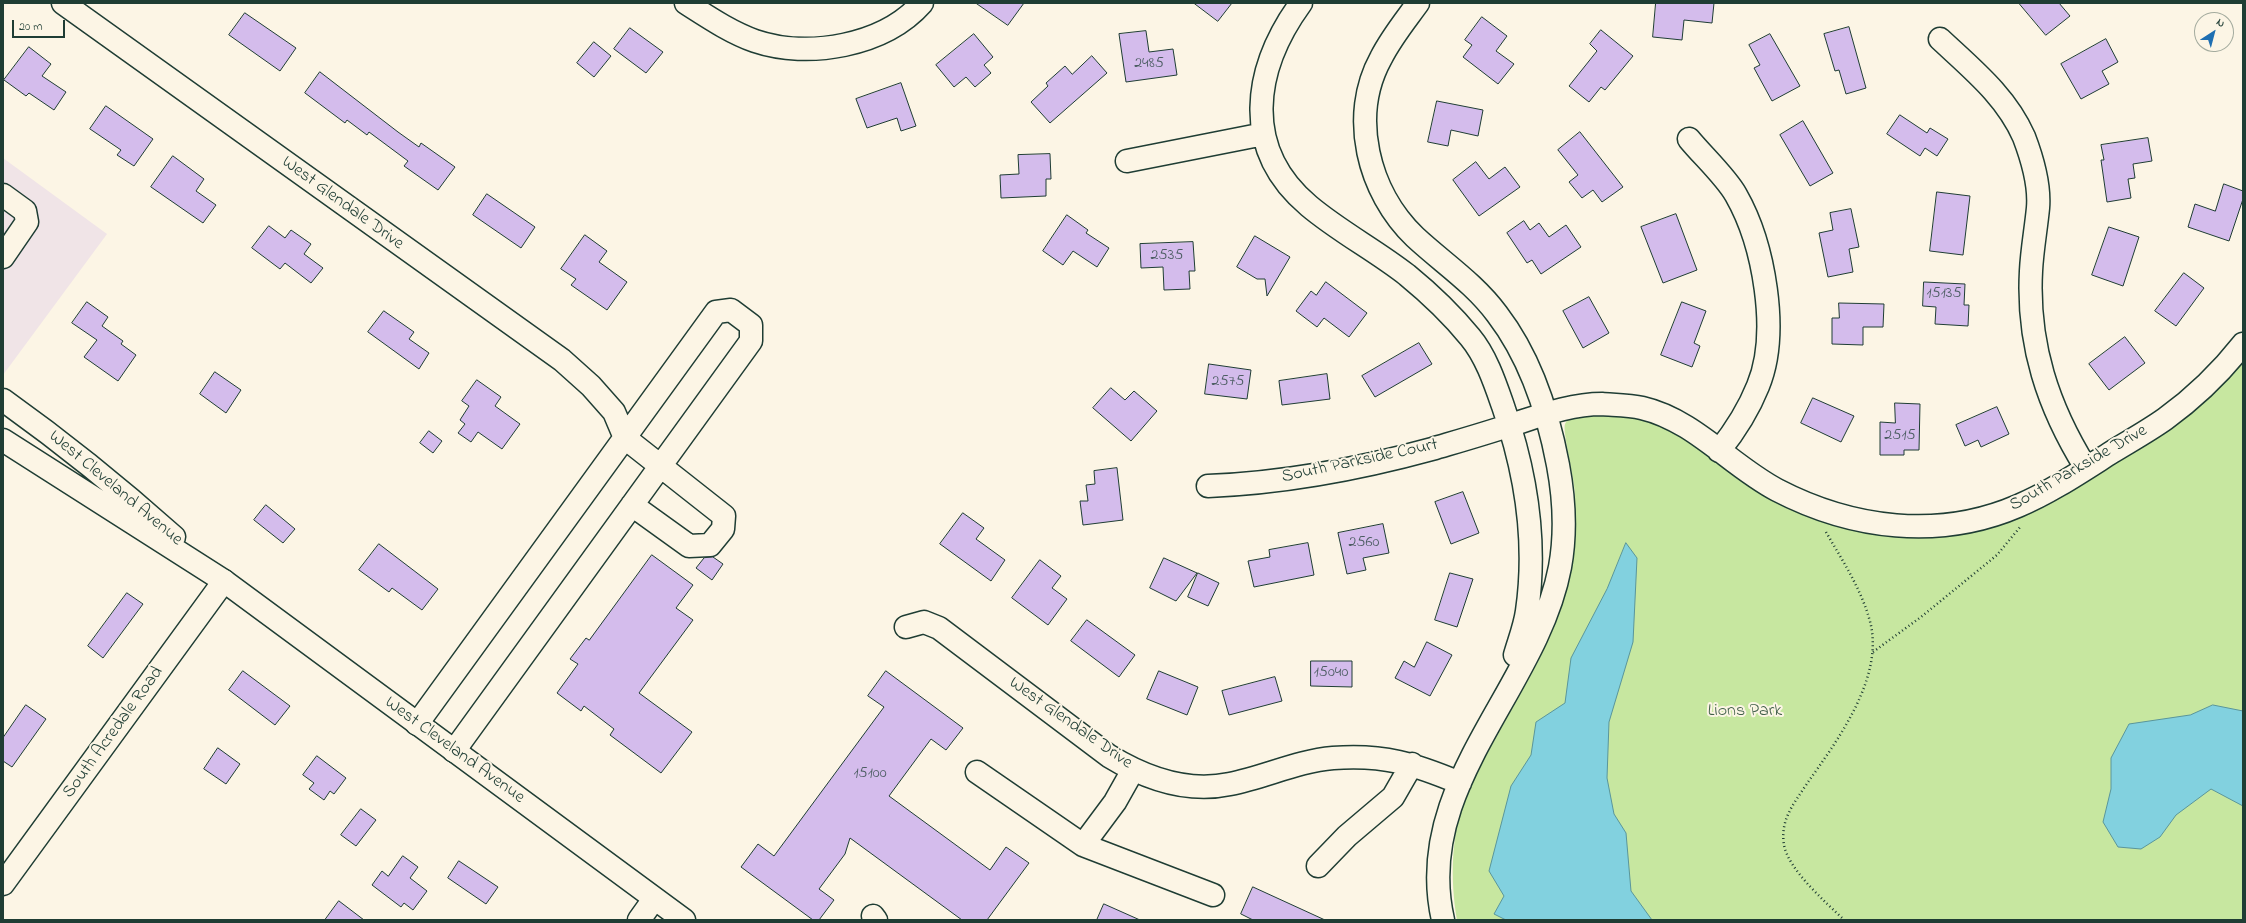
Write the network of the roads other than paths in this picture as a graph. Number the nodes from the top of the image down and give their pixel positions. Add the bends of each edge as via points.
1 (63, 3) edge
2 (686, 3) edge
3 (922, 3) edge
4 (1300, 3) edge
5 (1418, 3) edge
6 (1940, 40) dead end
7 (1264, 134) junction
8 (1689, 139) dead end
9 (1127, 160) dead end
10 (3, 195) edge
11 (3, 257) edge
12 (2243, 344) edge
13 (3, 400) edge
14 (1546, 413) junction
15 (1510, 425) junction
16 (625, 438) junction
17 (3, 440) edge
18 (1720, 452) junction
19 (660, 466) junction
20 (2086, 468) junction
21 (1208, 486) dead end
22 (632, 505) junction
23 (224, 581) junction
24 (906, 626) dead end
25 (1499, 706) junction
26 (417, 724) junction
27 (454, 751) junction
28 (1412, 764) junction
29 (1133, 770) junction
30 (977, 772) dead end
31 (1460, 783) junction
32 (1083, 845) junction
33 (1318, 866) dead end
34 (3, 884) edge
35 (1213, 895) dead end
36 (654, 899) junction
37 (639, 920) edge
38 (684, 920) edge
39 (1443, 920) edge

1 - 16 street, West Glendale Drive via 562,360 591,386 614,412
2 - 3 street via 720,25 755,41 774,46 815,49 870,38 903,20
4 - 7 street via 1273,48 1264,78
5 - 14 street via 1380,59 1371,86 1365,120 1368,152 1375,178 1392,209 1414,236 1479,293 1510,331 1527,361
6 - 20 street via 1994,89 2023,136 2029,153 2035,176 2038,206 2031,271 2035,342 2042,375 2058,420
7 - 9 street
7 - 15 street via 1276,168 1307,205 1408,276 1471,338 1495,382
8 - 18 street via 1736,193 1750,223 1766,301 1768,346 1759,386 1741,423
10 - 11 street via 25,211 27,222
12 - 20 street, South Parkside Drive via 2207,384 2165,419
13 - 23 street, West Cleveland Avenue via 130,498
14 - 15 street, South Parkside Drive
14 - 18 street, South Parkside Drive via 1600,404 1640,407 1658,413 1692,431
14 - 25 street via 1563,499 1560,565 1546,614
15 - 21 street, South Parkside Court via 1432,449 1336,470 1259,482
15 - 25 street via 1526,489 1530,522 1530,562 1527,612
16 - 19 street
16 - 19 street via 716,312 731,310 751,325 751,341
16 - 26 street
17 - 23 street, West Cleveland Avenue
18 - 20 street, South Parkside Drive via 1763,482 1812,507 1850,519 1903,528 1973,522 2022,504
19 - 22 street
19 - 22 street via 724,516 723,529 710,544 689,546
22 - 27 street
23 - 26 street, West Cleveland Avenue
23 - 34 street, South Acredale Road
24 - 29 street, West Glendale Drive via 924,622 939,628 1109,756
25 - 31 street
26 - 27 street, West Cleveland Avenue
27 - 36 street, West Cleveland Avenue
28 - 29 street, West Glendale Drive via 1395,759 1332,758 1229,784 1196,786 1158,779
28 - 31 street, West Glendale Drive
28 - 33 street via 1393,797 1347,836
29 - 32 street
30 - 32 street
31 - 39 street via 1439,852 1438,870
32 - 35 street
36 - 37 street
36 - 38 street, West Cleveland Avenue

